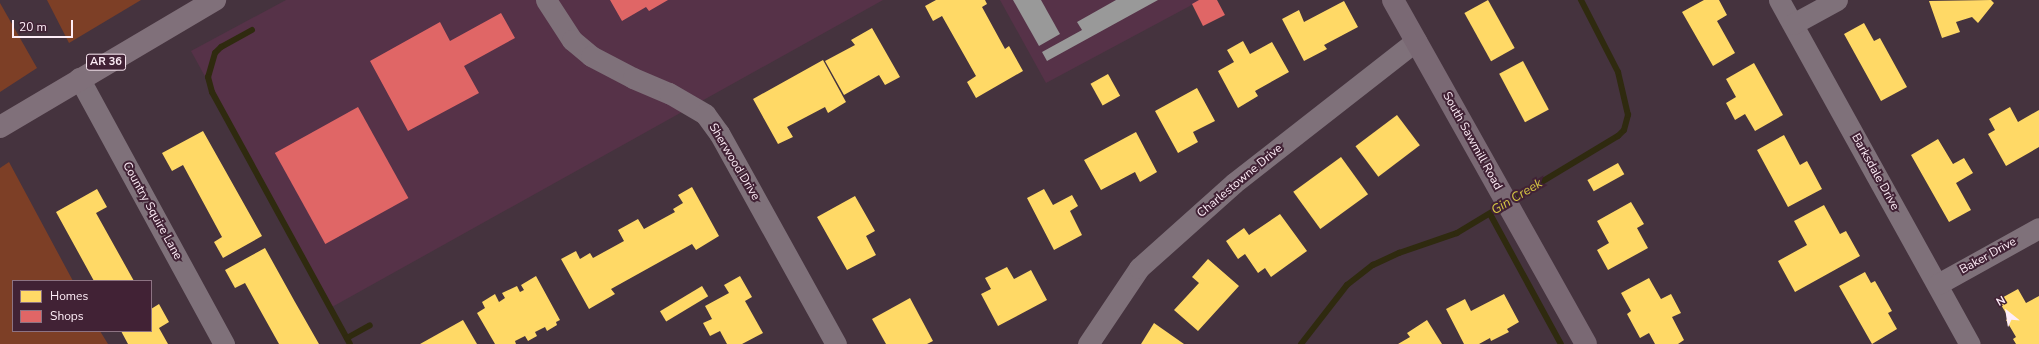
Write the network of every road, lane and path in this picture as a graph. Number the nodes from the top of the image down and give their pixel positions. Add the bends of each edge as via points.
1 (215, 0) edge
2 (546, 0) edge
3 (1393, 0) edge
4 (1779, 0) edge
5 (1837, 0) edge
6 (1793, 24) junction
7 (1416, 41) junction
8 (79, 78) junction
9 (0, 127) edge
10 (2039, 228) edge
11 (1938, 284) junction
12 (224, 344) edge
13 (836, 344) edge
14 (1088, 344) edge
15 (1586, 344) edge
16 (1970, 344) edge

1 - 8 main road, AR 36
2 - 13 street, Sherwood Drive via 572,40 591,56 669,93 705,114 719,133
3 - 7 street, South Sawmill Road
4 - 6 street, Barksdale Drive
5 - 6 street
6 - 11 street, Barksdale Drive
7 - 14 street, Charlestowne Drive via 1234,183 1139,268
7 - 15 street, South Sawmill Road
8 - 9 main road, AR 36
8 - 12 street, Country Squire Lane
10 - 11 street, Baker Drive
11 - 16 street, Barksdale Drive

